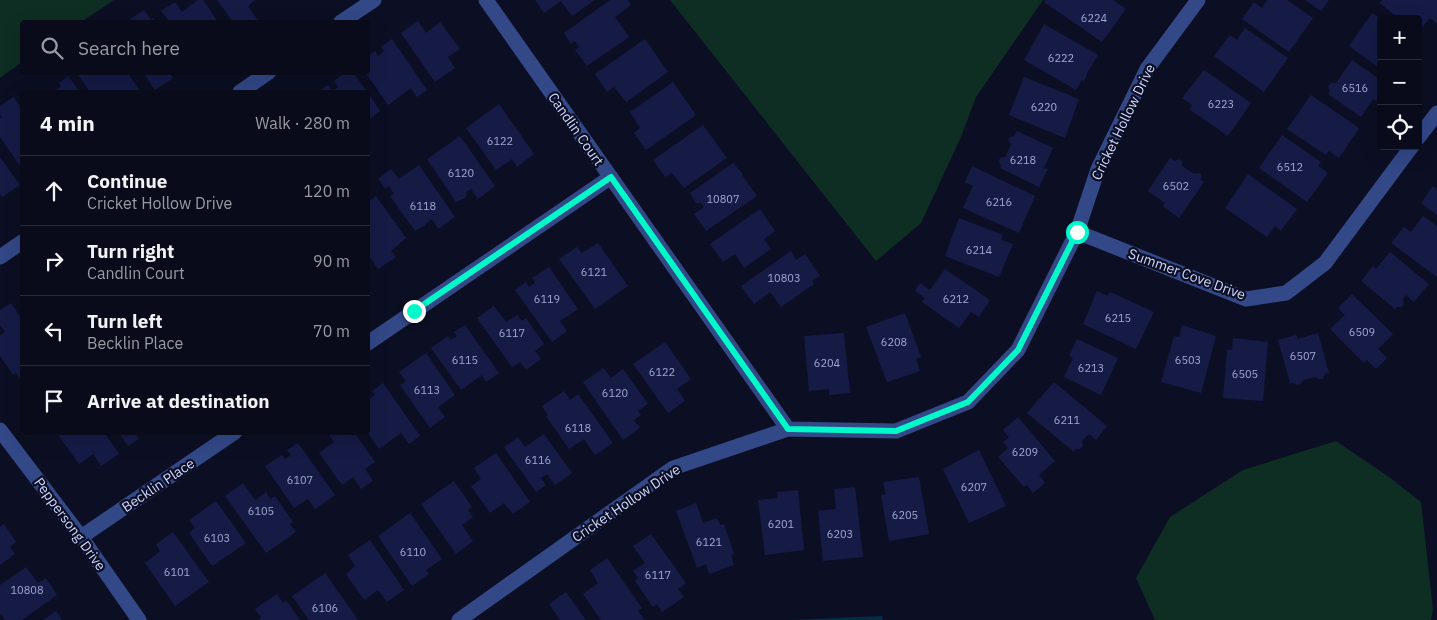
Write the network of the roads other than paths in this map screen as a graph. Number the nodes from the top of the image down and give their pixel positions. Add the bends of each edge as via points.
1 (374, 0) edge
2 (486, 0) edge
3 (1198, 0) edge
4 (344, 20) edge
5 (265, 75) edge
6 (243, 90) edge
7 (1437, 113) edge
8 (1422, 133) edge
9 (1409, 150) edge
10 (611, 177) junction
11 (1077, 232) junction
12 (20, 243) edge
13 (0, 258) edge
14 (370, 342) edge
15 (788, 429) junction
16 (0, 430) edge
17 (231, 435) edge
18 (81, 537) junction
19 (139, 620) edge
20 (459, 620) edge

1 - 4 street
2 - 10 street, Candlin Court
3 - 11 street, Cricket Hollow Drive via 1147,69 1098,169
5 - 6 street
7 - 8 street
9 - 11 street, Summer Cove Drive via 1325,263 1286,294 1246,298
10 - 14 street
10 - 15 street, Candlin Court
11 - 15 street, Cricket Hollow Drive via 1018,350 968,402 896,431
12 - 13 street
15 - 20 street, Cricket Hollow Drive via 673,468
16 - 18 street, Peppersong Drive
17 - 18 street, Becklin Place
18 - 19 street, Peppersong Drive

